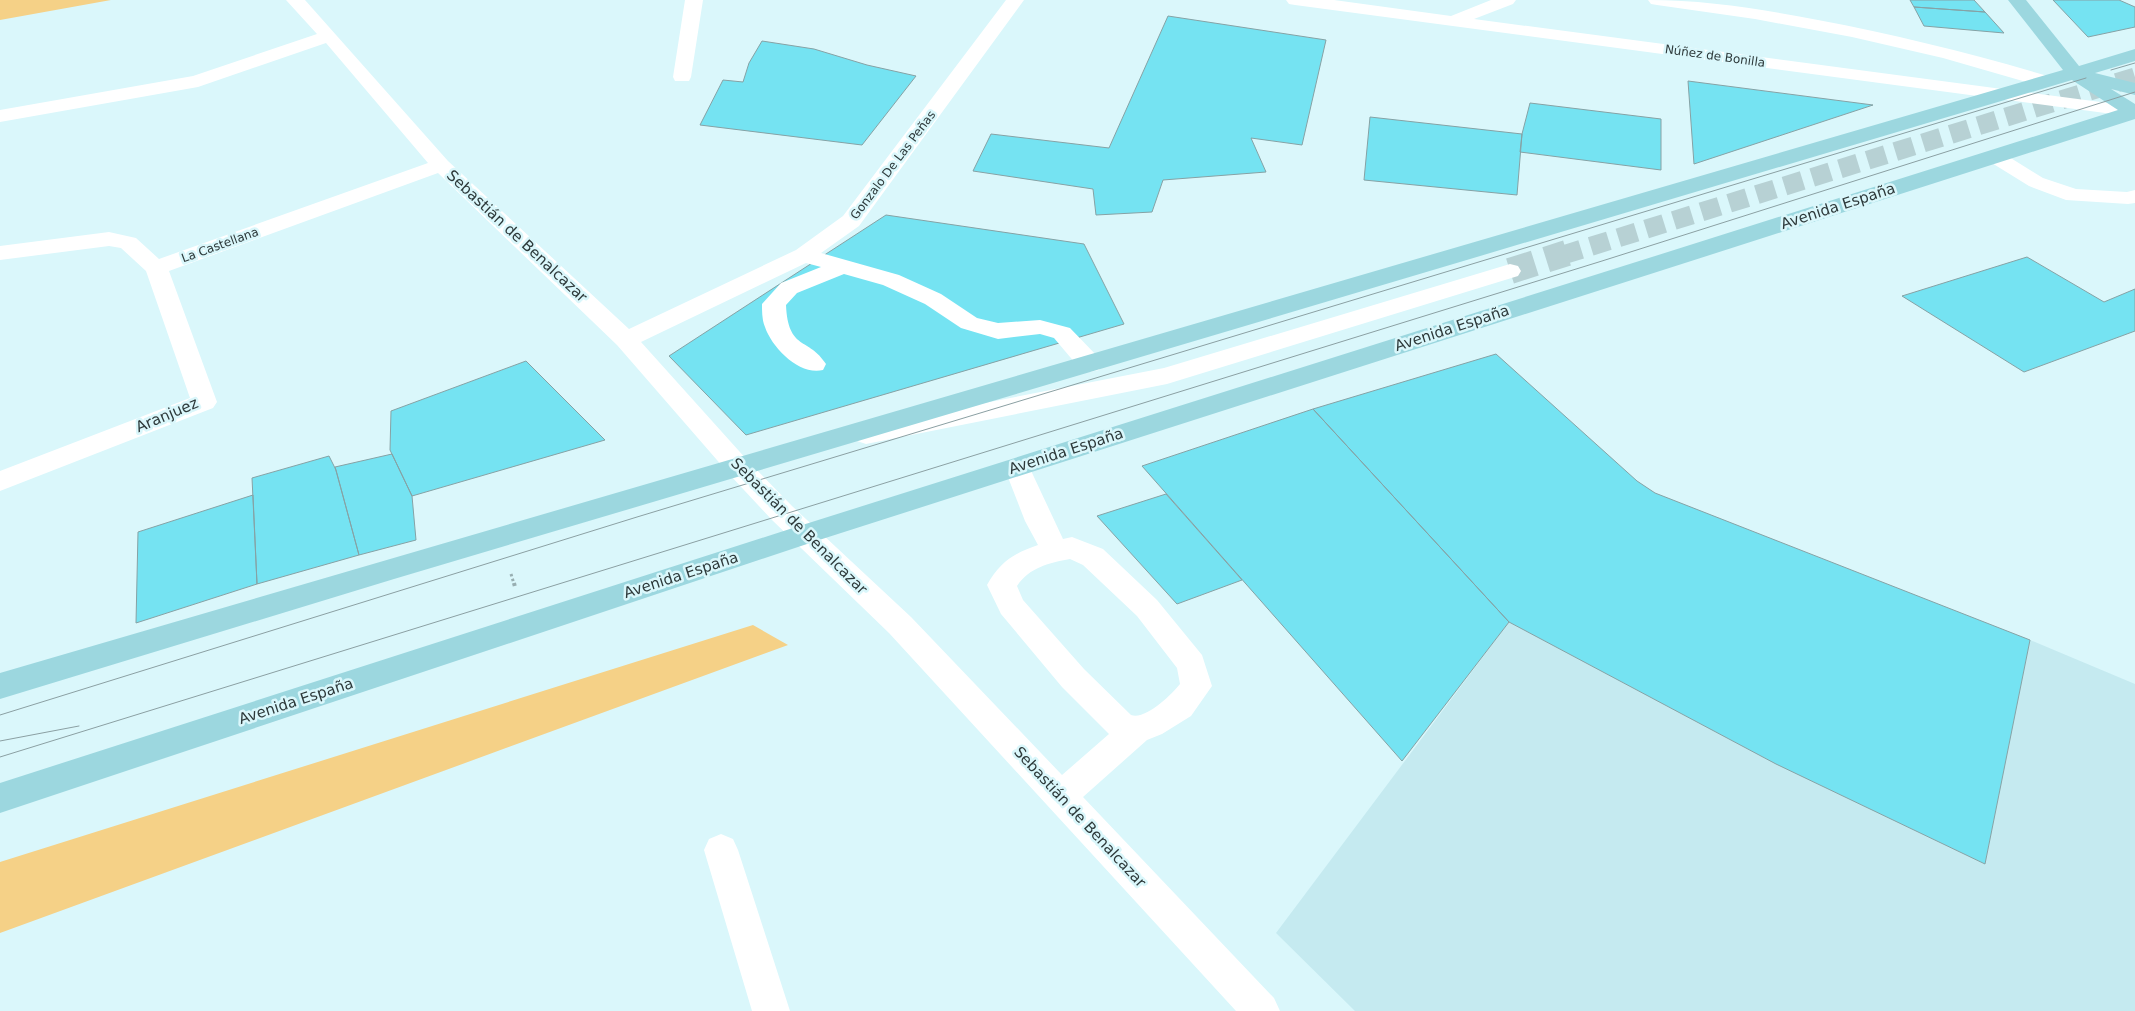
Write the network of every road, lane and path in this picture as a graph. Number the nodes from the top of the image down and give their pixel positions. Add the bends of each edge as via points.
1 (295, 0) edge
2 (694, 0) edge
3 (1015, 0) edge
4 (1295, 0) edge
5 (1507, 0) edge
6 (1657, 0) edge
7 (2018, 0) edge
8 (1454, 20) junction
9 (329, 36) junction
10 (2135, 55) edge
11 (2075, 73) junction
12 (682, 77) dead end
13 (2044, 82) junction
14 (2135, 89) edge
15 (2002, 95) junction
16 (2134, 112) edge
17 (0, 116) edge
18 (1994, 156) junction
19 (441, 165) junction
20 (2135, 196) edge
21 (0, 254) edge
22 (804, 255) junction
23 (843, 266) junction
24 (156, 268) junction
25 (1510, 271) tunnel mouth
26 (626, 340) junction
27 (814, 364) dead end
28 (1090, 364) junction
29 (819, 444) junction
30 (1017, 467) junction
31 (739, 468) junction
32 (0, 481) edge
33 (806, 534) junction
34 (502, 537) junction
35 (1056, 552) junction
36 (524, 627) junction
37 (0, 686) edge
38 (1136, 730) junction
39 (1060, 796) junction
40 (0, 798) edge
41 (721, 850) dead end
42 (771, 1011) edge
43 (1261, 1011) edge

1 - 9 street, Sebastián de Benalcazar
2 - 12 street
3 - 22 street, Gonzalo De Las Peñas via 851,221
4 - 8 street, Núñez de Bonilla
5 - 8 street
6 - 13 street via 1790,19 1933,48
7 - 11 main road
8 - 15 street, Núñez de Bonilla
9 - 17 street via 198,81
9 - 19 street, Sebastián de Benalcazar
10 - 11 main road
11 - 13 main road
11 - 14 main road
11 - 16 main road
13 - 15 main road
15 - 16 street, Núñez de Bonilla
15 - 28 main road
16 - 18 main road, Avenida España
18 - 20 street via 2036,182 2074,195
18 - 30 main road, Avenida España
19 - 24 street, La Castellana
19 - 26 street, Sebastián de Benalcazar
21 - 24 street via 109,239 128,243
22 - 23 street
22 - 26 street, Gonzalo De Las Peñas
23 - 27 street via 789,288 774,304 774,323 786,345
23 - 28 street via 891,280 933,299 969,323 998,331 1040,327 1062,334
24 - 32 street, Aranjuez via 204,402
25 - 29 street via 1167,376
26 - 31 street, Sebastián de Benalcazar
28 - 29 main road
29 - 31 main road
30 - 33 main road, Avenida España
30 - 35 street via 1039,521
31 - 33 street, Sebastián de Benalcazar
31 - 34 main road
33 - 36 main road, Avenida España
33 - 39 street, Sebastián de Benalcazar via 900,625
34 - 36 path
34 - 37 main road
35 - 38 street via 1029,558 1010,570 1002,585 1011,606 1073,678 1120,725
35 - 38 street via 1072,548 1093,557 1147,608 1191,664 1196,686 1180,707
36 - 40 main road, Avenida España
38 - 39 street
39 - 43 street, Sebastián de Benalcazar
41 - 42 street

